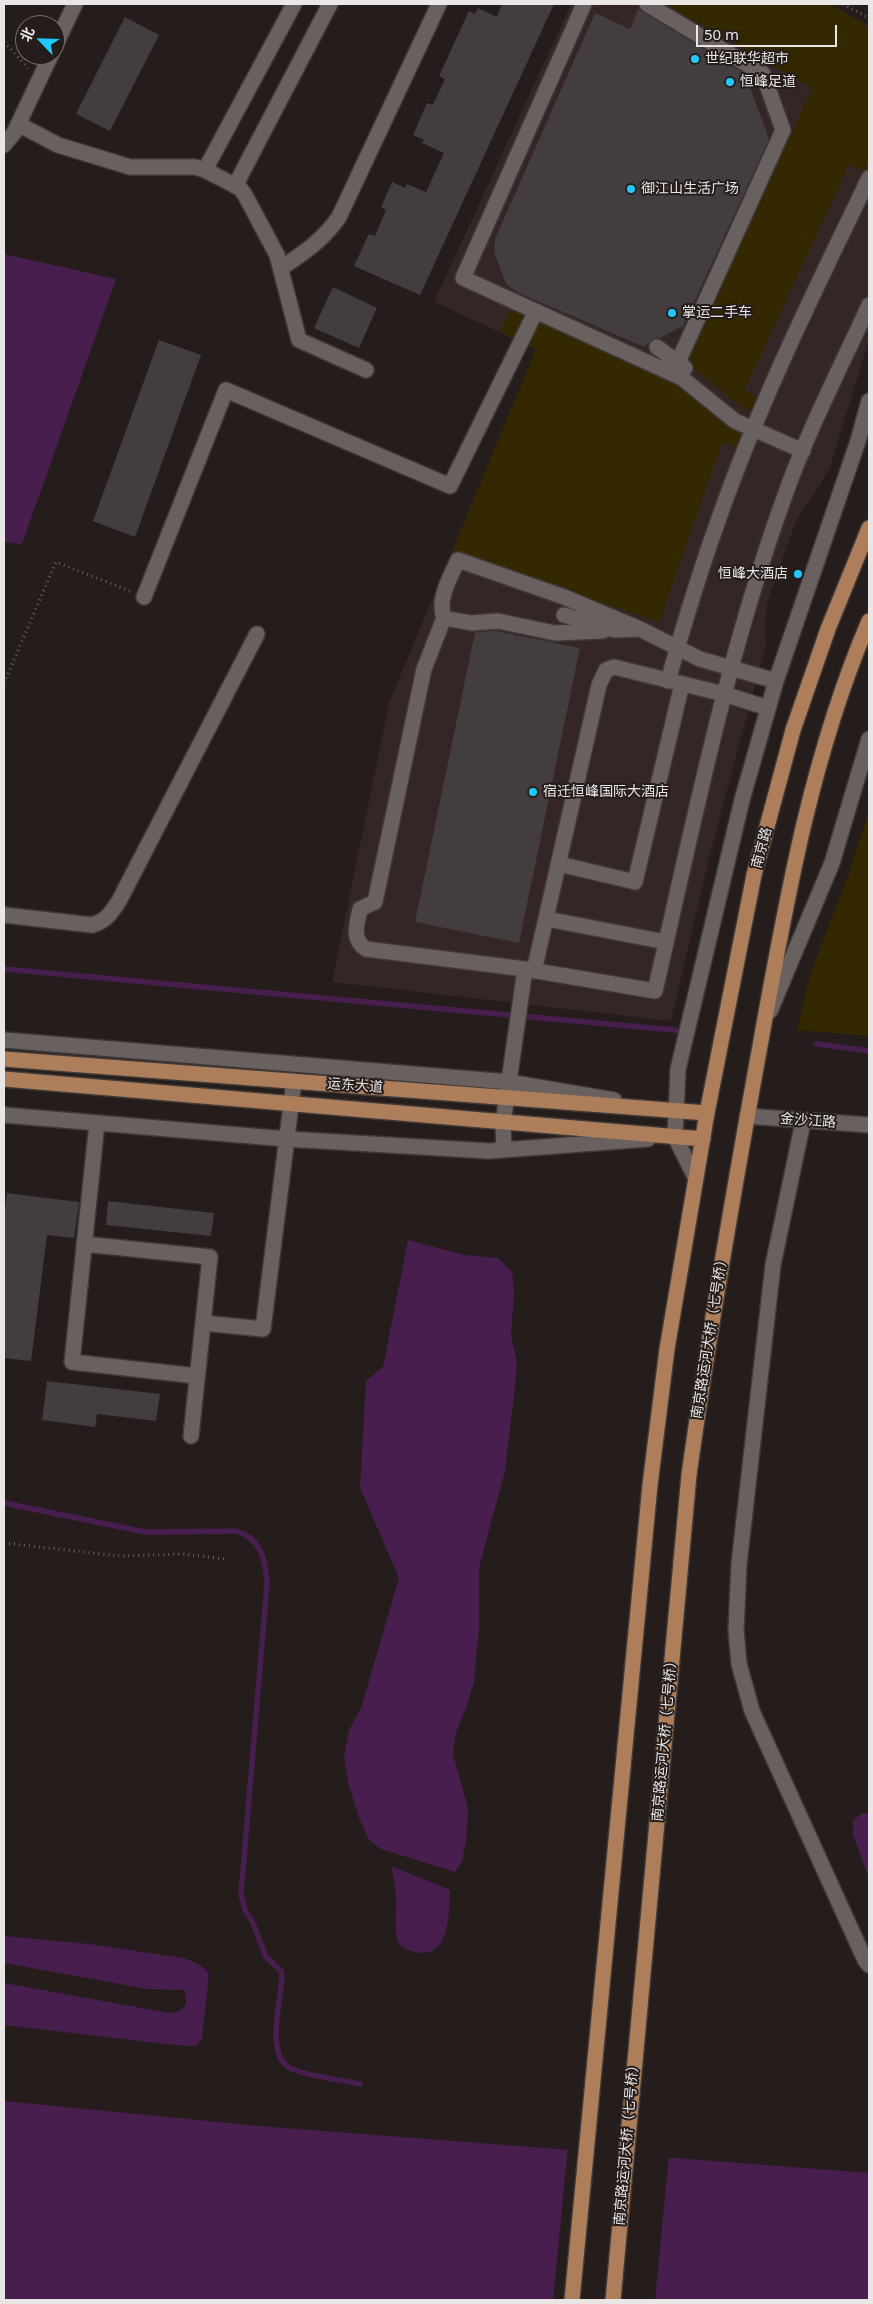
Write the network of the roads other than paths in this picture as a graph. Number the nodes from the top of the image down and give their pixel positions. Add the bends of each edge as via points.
1 (75, 4) edge
2 (294, 4) edge
3 (330, 4) edge
4 (439, 4) edge
5 (584, 4) edge
6 (646, 4) edge
7 (65, 25) edge
8 (46, 65) edge
9 (18, 124) junction
10 (4, 145) edge
11 (205, 170) junction
12 (869, 178) edge
13 (235, 186) junction
14 (281, 268) junction
15 (869, 305) edge
16 (536, 311) junction
17 (657, 347) dead end
18 (678, 362) junction
19 (366, 370) dead end
20 (869, 401) edge
21 (755, 426) junction
22 (805, 446) junction
23 (869, 528) edge
24 (144, 597) road end
25 (564, 616) dead end
26 (444, 618) junction
27 (869, 621) edge
28 (640, 629) junction
29 (615, 630) junction
30 (257, 634) dead end
31 (678, 647) junction
32 (730, 669) junction
33 (776, 681) junction
34 (675, 682) junction
35 (724, 694) junction
36 (768, 708) junction
37 (869, 739) edge
38 (559, 864) junction
39 (4, 915) edge
40 (547, 919) junction
41 (666, 942) junction
42 (530, 970) junction
43 (763, 1026) junction
44 (4, 1040) edge
45 (4, 1059) edge
46 (4, 1079) edge
47 (294, 1081) junction
48 (509, 1082) junction
49 (507, 1098) junction
50 (291, 1105) junction
51 (675, 1110) junction
52 (707, 1113) junction
53 (4, 1115) edge
54 (747, 1116) junction
55 (803, 1122) junction
56 (97, 1123) junction
57 (503, 1123) junction
58 (869, 1125) edge
59 (675, 1137) junction
60 (287, 1139) junction
61 (703, 1139) junction
62 (504, 1150) junction
63 (696, 1179) junction
64 (84, 1244) junction
65 (203, 1323) junction
66 (197, 1376) junction
67 (190, 1436) dead end
68 (869, 1965) edge
69 (572, 2300) edge
70 (613, 2300) edge

1 - 7 street
2 - 11 street
3 - 13 street
4 - 14 street via 339,218 328,234 311,249
5 - 16 street via 463,278
6 - 18 street via 763,74 783,130
8 - 9 street
9 - 10 street
9 - 11 street via 58,145 130,167 163,169 182,166
11 - 13 street
12 - 21 street via 792,339
13 - 14 street via 240,188 251,206
14 - 19 street via 299,340
15 - 22 street
16 - 21 street via 682,378 726,415
16 - 24 street via 450,486 226,390
17 - 18 street
18 - 21 street
20 - 33 street
21 - 22 street
21 - 31 street via 718,521
22 - 32 street via 784,497
23 - 52 main road, 南京路 via 828,629 793,730 754,875
25 - 29 street
26 - 28 street via 440,608 458,560 564,597
26 - 29 street via 471,623 498,621 556,633
26 - 42 street via 424,669 375,902 360,908 355,935 358,944 366,949
27 - 43 main road via 827,738 790,882
28 - 29 street
28 - 31 street
30 - 39 street via 111,913 102,922 92,925
31 - 32 street
31 - 34 street
32 - 33 street
32 - 35 street
33 - 36 street
34 - 35 street
34 - 38 street via 614,667 601,677
34 - 38 street via 635,882
35 - 36 street
35 - 41 street
36 - 51 street via 742,800 678,1069
37 - 43 street via 832,862
38 - 40 street
40 - 41 street
40 - 42 street
41 - 42 street via 655,991
42 - 48 street via 522,992
43 - 54 main road
44 - 48 street
45 - 47 main road, 运东大道
46 - 50 main road, 运东大道
47 - 49 main road, 运东大道
47 - 50 street
48 - 49 street
48 - 51 street
49 - 51 main road, 运东大道
49 - 57 street
50 - 57 main road, 运东大道
50 - 60 street
51 - 52 main road, 运东大道
51 - 59 street
52 - 61 main road, 南京路
53 - 56 street
54 - 55 street, 金沙江路
54 - 70 main road, 南京路运河大桥（七号桥） via 689,1475
55 - 58 street, 金沙江路
55 - 68 street via 773,1265 739,1564 736,1630 739,1664 752,1712 833,1894
56 - 60 street
56 - 64 street
57 - 59 main road, 运东大道
57 - 62 street
59 - 61 main road, 运东大道
59 - 62 street
59 - 63 street
60 - 62 street
60 - 65 street via 263,1329
61 - 63 main road, 南京路
63 - 69 main road via 667,1348 650,1486
64 - 65 street via 210,1257
64 - 66 street via 72,1362
65 - 66 street
66 - 67 street

